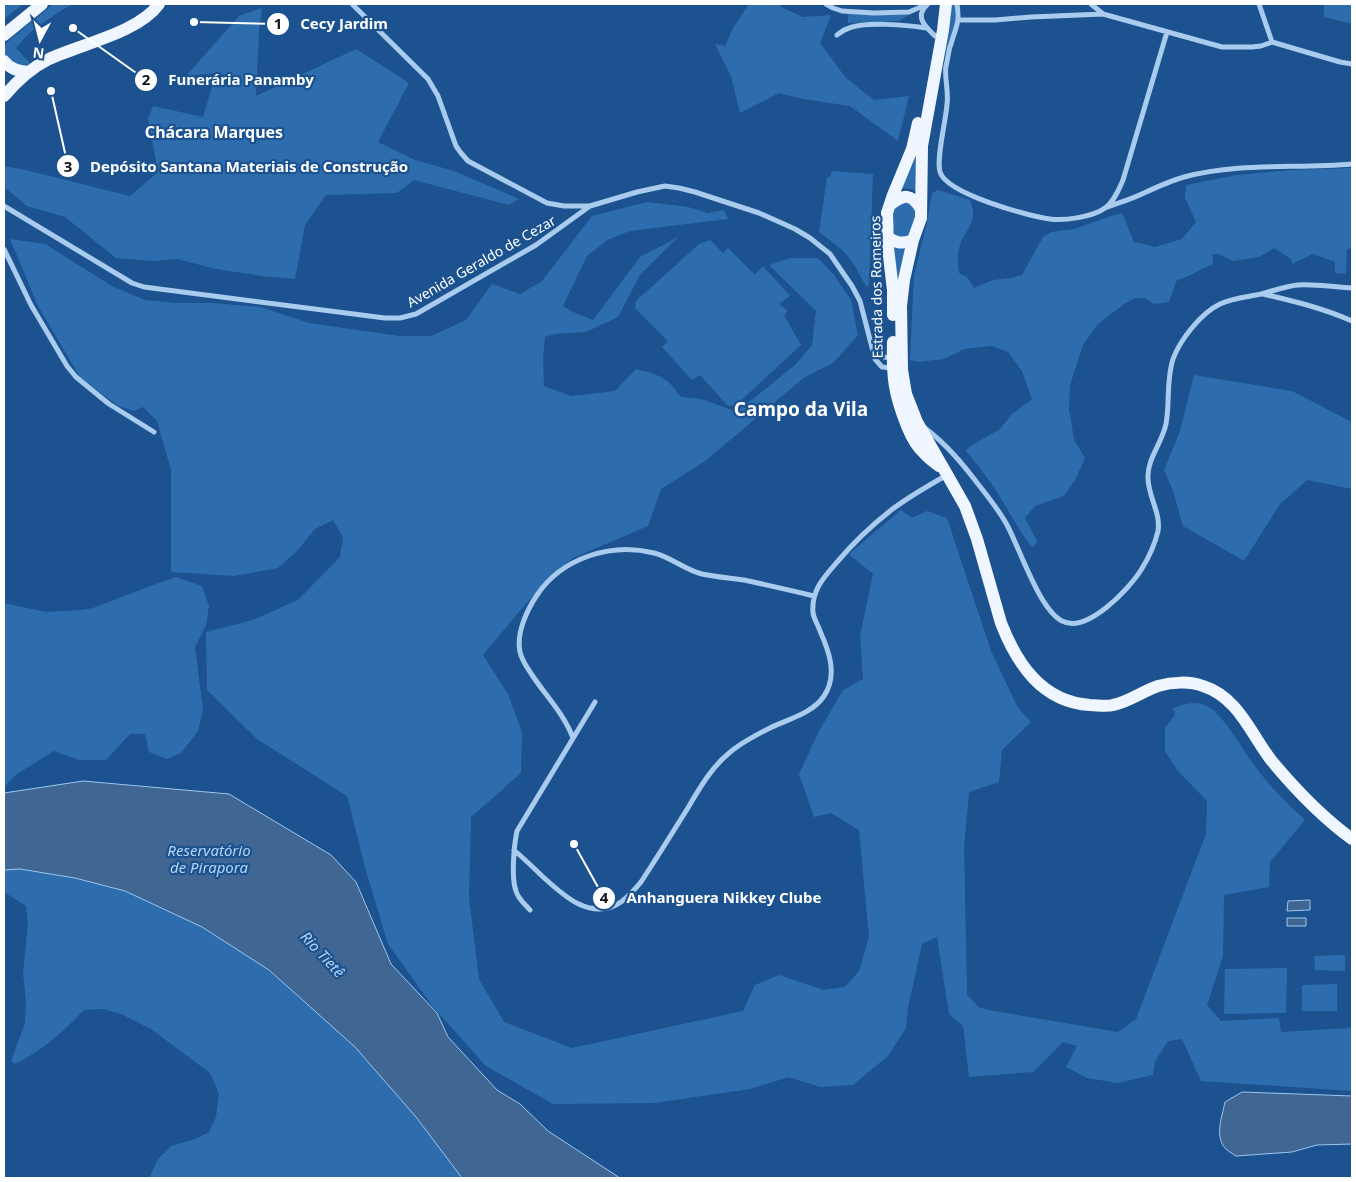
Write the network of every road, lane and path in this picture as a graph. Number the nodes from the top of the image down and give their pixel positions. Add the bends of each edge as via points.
1 (42, 4) edge
2 (159, 4) edge
3 (352, 4) edge
4 (826, 4) edge
5 (928, 4) edge
6 (937, 4) edge
7 (946, 4) edge
8 (957, 4) edge
9 (1091, 4) edge
10 (1258, 4) edge
11 (1103, 14) junction
12 (959, 20) junction
13 (931, 32) junction
14 (1167, 32) junction
15 (4, 35) edge
16 (837, 35) dead end
17 (1272, 42) junction
18 (4, 61) edge
19 (1352, 64) edge
20 (946, 69) junction
21 (28, 72) junction
22 (935, 77) junction
23 (4, 79) edge
24 (5, 95) edge
25 (1352, 164) edge
26 (890, 205) junction
27 (4, 206) edge
28 (590, 206) junction
29 (921, 208) junction
30 (1105, 208) junction
31 (888, 236) junction
32 (914, 240) junction
33 (4, 249) edge
34 (1352, 288) edge
35 (1262, 294) junction
36 (1352, 320) edge
37 (873, 352) junction
38 (897, 362) junction
39 (901, 412) junction
40 (917, 422) junction
41 (154, 432) dead end
42 (946, 472) junction
43 (814, 596) junction
44 (595, 702) dead end
45 (573, 738) junction
46 (1352, 839) edge
47 (514, 850) junction
48 (530, 910) dead end

1 - 15 main road
2 - 21 main road via 132,26 48,60
3 - 28 street via 428,79 438,96 456,146 468,161 547,203
4 - 5 street via 842,11 874,13 909,12
5 - 13 street via 921,18
6 - 13 main road, Estrada dos Romeiros
7 - 22 main road, Estrada dos Romeiros
8 - 12 street
9 - 11 street
10 - 17 street
11 - 12 street
11 - 14 street
12 - 20 street
13 - 16 street via 896,25 862,26 846,29
13 - 26 main road, Estrada dos Romeiros via 917,131
14 - 17 street via 1222,47 1252,48
14 - 30 street via 1123,180
17 - 19 street
18 - 21 main road via 9,67
20 - 22 street
20 - 30 street via 948,95 939,170 942,176 972,197 1050,219 1087,216
21 - 24 main road
22 - 29 main road, Estrada dos Romeiros via 922,146
23 - 24 main road
25 - 30 street via 1211,171 1167,182
26 - 29 main road via 907,196
26 - 31 main road, Estrada dos Romeiros
27 - 28 street, Avenida Geraldo de Cezar via 132,283 144,287 400,318 416,314 536,245
28 - 37 street, Avenida Geraldo de Cezar via 666,186 738,206 795,229 830,254 852,286 860,301
29 - 32 main road, Estrada dos Romeiros
31 - 32 main road via 896,243
31 - 38 main road, Estrada dos Romeiros
32 - 38 main road, Estrada dos Romeiros via 904,280
33 - 41 street via 32,305 76,377 109,404
34 - 35 street via 1298,285
35 - 36 street
35 - 40 street via 1233,300 1207,312 1179,346 1170,370 1166,423 1148,472 1158,522 1155,540 1140,571 1120,596 1081,622 1068,623 1055,616 1044,602 995,506 941,440
37 - 38 street
37 - 38 street via 882,367
38 - 39 main road, Estrada dos Romeiros via 896,395
38 - 40 main road, Estrada dos Romeiros
39 - 40 street
39 - 42 main road, Estrada dos Romeiros via 923,453
40 - 42 main road, Estrada dos Romeiros
42 - 43 street via 891,510 855,541 824,576
42 - 46 main road, Estrada dos Romeiros via 965,506 1006,636 1023,665 1047,692 1083,705 1112,706 1158,686 1178,683 1204,686 1228,700 1306,799
43 - 45 street via 760,583 704,575 661,555 638,550 599,553 581,558 560,570 543,586 529,607 519,650 522,660 563,718
43 - 47 street via 814,616 831,668 828,689 823,698 815,706 738,746 719,763 641,882 624,900 604,908 577,904
44 - 45 street
45 - 47 street via 520,824
47 - 48 street via 515,890

